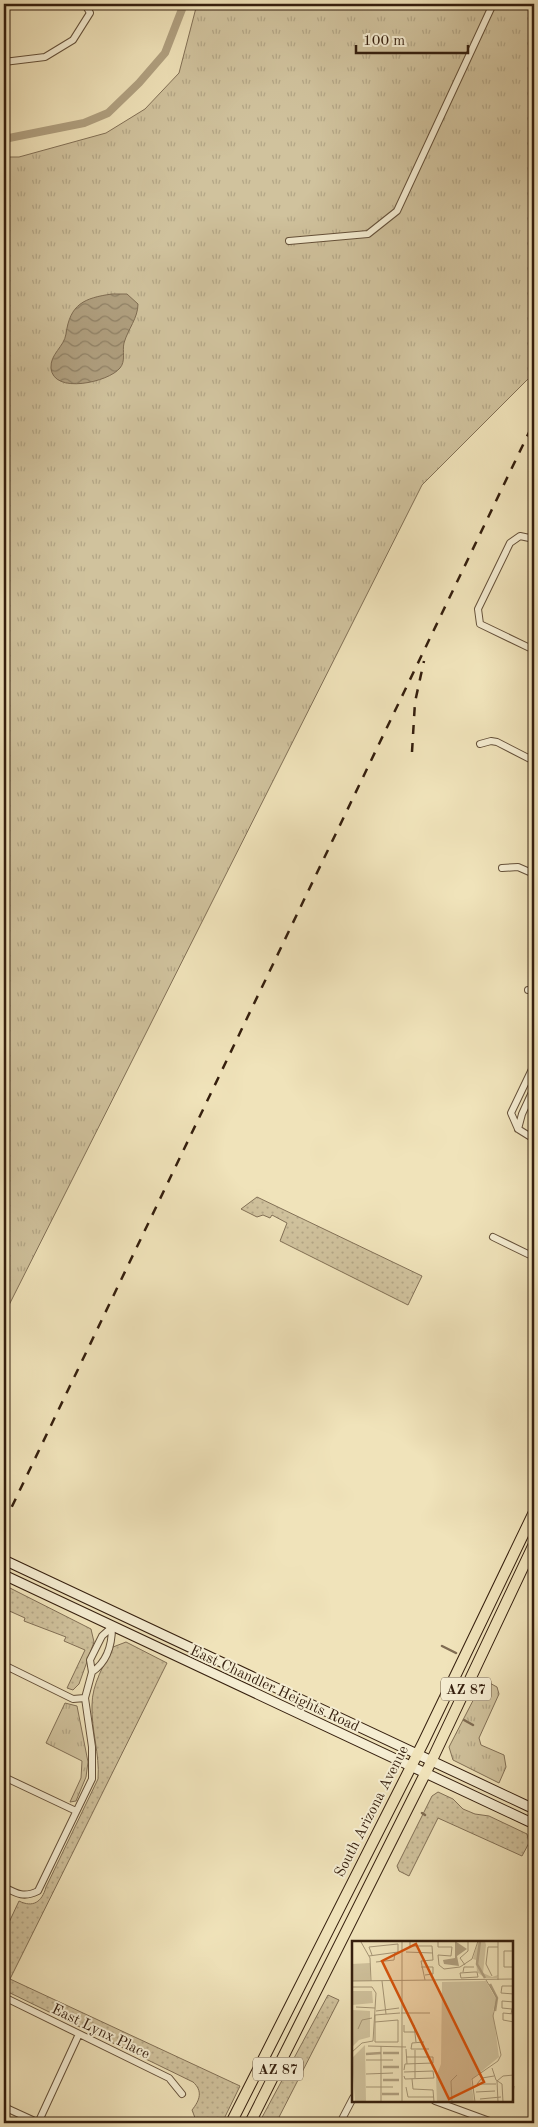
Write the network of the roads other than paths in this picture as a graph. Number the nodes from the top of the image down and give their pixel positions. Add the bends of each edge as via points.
1 (85, 4) edge
2 (493, 4) edge
3 (4, 62) edge
4 (289, 241) dead end
5 (534, 539) edge
6 (534, 650) edge
7 (480, 744) dead end
8 (534, 761) edge
9 (502, 868) dead end
10 (534, 874) edge
11 (534, 1065) edge
12 (534, 1088) edge
13 (518, 1129) junction
14 (534, 1140) edge
15 (493, 1237) dead end
16 (534, 1257) edge
17 (534, 1512) edge
18 (534, 1544) edge
19 (4, 1560) edge
20 (508, 1567) junction
21 (520, 1573) junction
22 (4, 1575) edge
23 (112, 1627) junction
24 (4, 1665) edge
25 (92, 1672) junction
26 (85, 1698) junction
27 (417, 1755) junction
28 (431, 1762) junction
29 (410, 1766) junction
30 (425, 1774) junction
31 (4, 1777) edge
32 (534, 1809) edge
33 (76, 1812) junction
34 (534, 1824) edge
35 (4, 1887) edge
36 (4, 1998) edge
37 (79, 2034) junction
38 (182, 2094) dead end
39 (352, 2100) edge
40 (438, 2102) edge
41 (4, 2107) edge
42 (39, 2123) edge
43 (231, 2123) edge
44 (250, 2123) edge
45 (340, 2123) edge
46 (495, 2123) edge

1 - 3 street via 90,13 73,40 45,57
2 - 4 street via 397,211 368,234
5 - 6 street via 526,536 510,543 478,609 480,624
7 - 8 street via 497,742
9 - 10 street via 518,867
11 - 13 street via 511,1112
12 - 13 street
13 - 14 street
15 - 16 street
17 - 20 main road, South Arizona Avenue / AZ 87
18 - 21 main road, South Arizona Avenue / AZ 87
19 - 27 main road, East Chandler Heights Road
20 - 21 main road
20 - 27 main road, South Arizona Avenue / AZ 87
21 - 28 main road, South Arizona Avenue / AZ 87
22 - 23 main road, East Chandler Heights Road
23 - 25 street via 112,1642 100,1666
23 - 25 street via 102,1636 90,1660
23 - 29 main road, East Chandler Heights Road
24 - 26 street via 71,1698
25 - 26 street
26 - 33 street via 92,1779
27 - 28 main road, East Chandler Heights Road
27 - 29 main road, South Arizona Avenue / AZ 87
28 - 30 main road, South Arizona Avenue / AZ 87
28 - 32 main road, East Chandler Heights Road
29 - 30 main road, East Chandler Heights Road
29 - 43 main road, South Arizona Avenue / AZ 87
30 - 34 main road, East Chandler Heights Road
30 - 44 main road, South Arizona Avenue / AZ 87
31 - 33 street
33 - 35 street via 38,1892 22,1896
36 - 37 street, East Lynx Place
37 - 38 street, East Lynx Place via 169,2078
37 - 42 street
39 - 45 street
40 - 46 street
41 - 42 street

